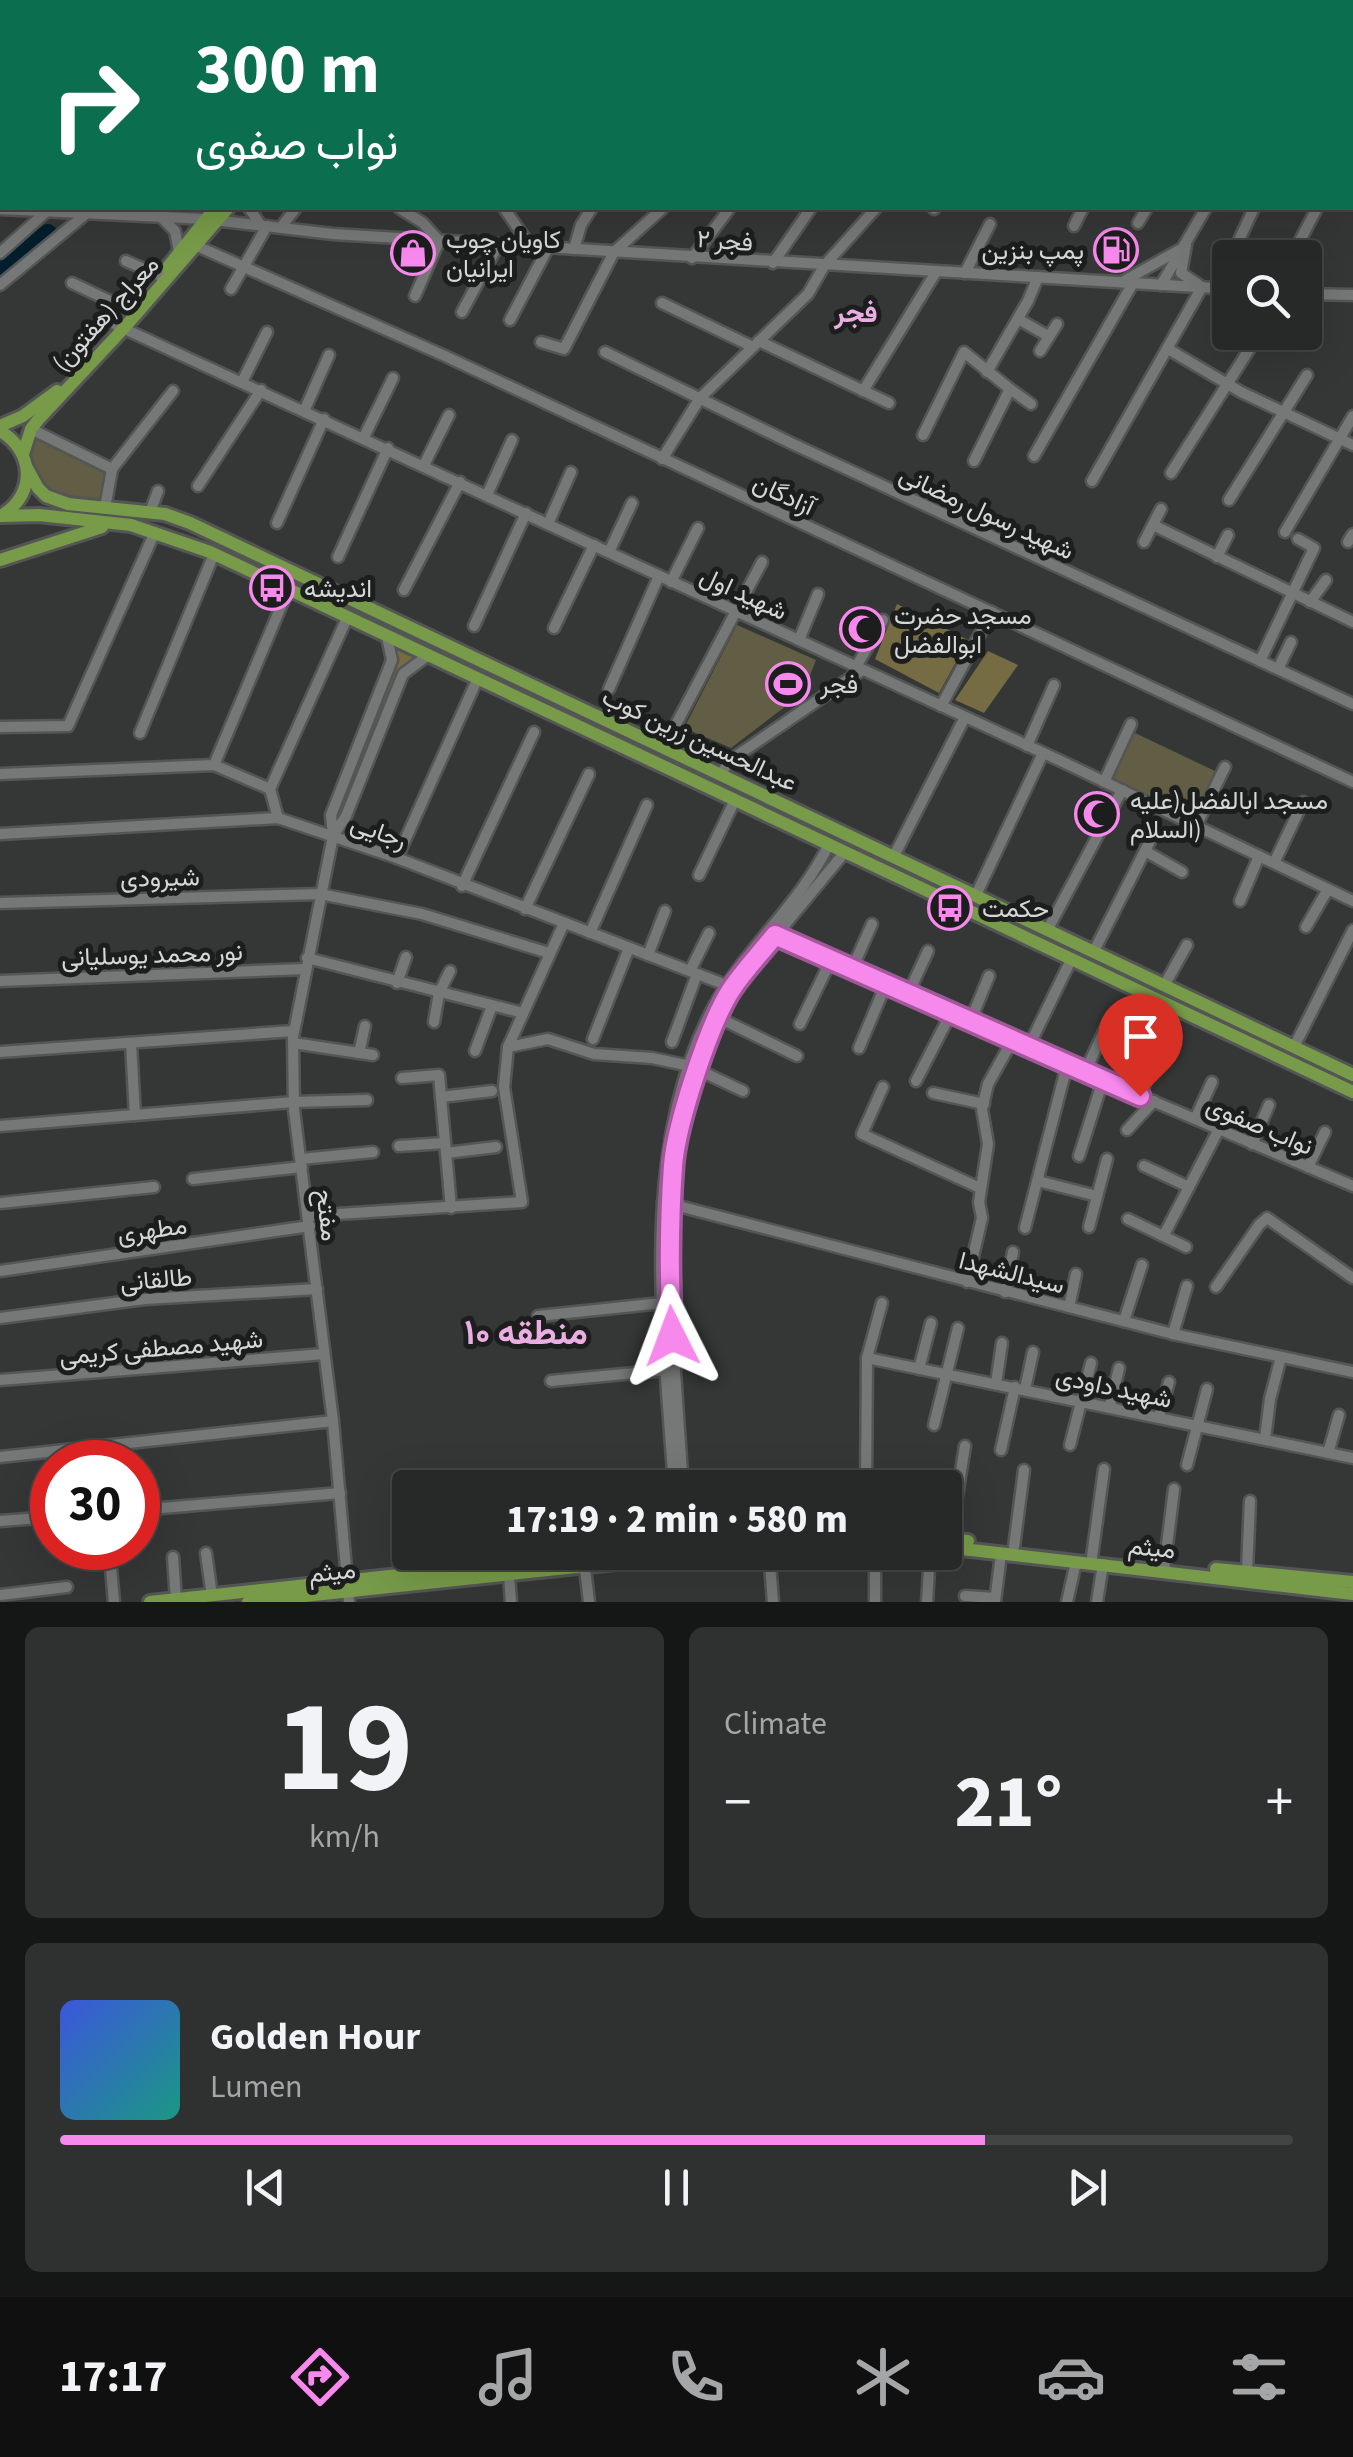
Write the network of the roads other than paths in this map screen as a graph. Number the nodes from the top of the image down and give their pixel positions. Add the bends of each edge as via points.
1 (42, 210) edge
2 (252, 210) edge
3 (294, 210) edge
4 (402, 210) edge
5 (505, 210) edge
6 (591, 210) edge
7 (661, 210) edge
8 (728, 210) edge
9 (811, 210) edge
10 (874, 210) edge
11 (1082, 210) edge
12 (1146, 210) edge
13 (1205, 210) edge
14 (1253, 210) edge
15 (1315, 210) edge
16 (84, 211) edge
17 (160, 216) junction
18 (213, 216) edge
19 (1138, 223) dead end
20 (990, 224) dead end
21 (264, 225) junction
22 (1074, 226) dead end
23 (281, 227) junction
24 (1239, 240) dead end
25 (1301, 240) edge
26 (440, 241) junction
27 (498, 245) junction
28 (1186, 245) junction
29 (197, 246) junction
30 (532, 247) junction
31 (548, 248) junction
32 (574, 249) junction
33 (180, 251) junction
34 (614, 252) junction
35 (0, 253) edge
36 (692, 258) junction
37 (126, 261) dead end
38 (774, 263) junction
39 (244, 264) junction
40 (824, 266) junction
41 (936, 272) junction
42 (965, 273) junction
43 (160, 276) junction
44 (1038, 277) junction
45 (284, 282) junction
46 (72, 283) dead end
47 (1128, 283) junction
48 (1161, 285) junction
49 (0, 286) edge
50 (1202, 288) junction
51 (1212, 288) edge
52 (231, 290) dead end
53 (278, 294) dead end
54 (1322, 294) edge
55 (1353, 295) edge
56 (415, 296) dead end
57 (662, 303) dead end
58 (128, 310) junction
59 (462, 312) dead end
60 (510, 320) dead end
61 (1018, 320) junction
62 (1057, 324) dead end
63 (120, 327) junction
64 (268, 332) dead end
65 (1048, 336) junction
66 (541, 342) dead end
67 (755, 343) junction
68 (1168, 349) junction
69 (1249, 350) edge
70 (605, 352) dead end
71 (1040, 352) dead end
72 (329, 355) dead end
73 (987, 372) junction
74 (1307, 375) dead end
75 (394, 378) dead end
76 (242, 382) junction
77 (1226, 384) junction
78 (1010, 388) junction
79 (172, 390) dead end
80 (261, 390) junction
81 (863, 391) junction
82 (700, 398) junction
83 (889, 403) dead end
84 (1031, 404) dead end
85 (306, 410) junction
86 (1282, 412) junction
87 (450, 415) dead end
88 (1353, 416) edge
89 (324, 419) junction
90 (2, 426) edge
91 (31, 429) junction
92 (923, 435) dead end
93 (364, 437) junction
94 (1340, 438) junction
95 (512, 440) dead end
96 (1353, 445) edge
97 (388, 448) junction
98 (1034, 456) dead end
99 (26, 460) junction
100 (662, 460) junction
101 (974, 461) dead end
102 (424, 465) junction
103 (112, 469) junction
104 (571, 472) dead end
105 (1171, 473) dead end
106 (1092, 481) dead end
107 (460, 482) junction
108 (198, 486) dead end
109 (158, 491) dead end
110 (487, 495) junction
111 (46, 496) junction
112 (1228, 500) dead end
113 (632, 503) dead end
114 (105, 508) junction
115 (1161, 509) dead end
116 (150, 512) junction
117 (526, 513) junction
118 (39, 515) junction
119 (0, 516) edge
120 (277, 523) dead end
121 (112, 524) junction
122 (548, 524) junction
123 (1153, 526) junction
124 (698, 528) dead end
125 (155, 532) junction
126 (1285, 532) dead end
127 (1228, 535) dead end
128 (1298, 539) dead end
129 (1144, 542) dead end
130 (594, 545) junction
131 (609, 552) junction
132 (214, 554) junction
133 (338, 557) dead end
134 (1217, 557) junction
135 (0, 560) edge
136 (762, 562) dead end
137 (659, 576) junction
138 (1326, 580) dead end
139 (671, 582) junction
140 (288, 590) junction
141 (404, 590) dead end
142 (1291, 593) junction
143 (818, 594) dead end
144 (1310, 602) junction
145 (736, 612) junction
146 (992, 612) junction
147 (347, 618) junction
148 (883, 620) dead end
149 (1353, 622) edge
150 (474, 626) dead end
151 (554, 628) dead end
152 (386, 637) junction
153 (799, 640) junction
154 (1292, 642) dead end
155 (427, 656) junction
156 (1260, 661) junction
157 (859, 668) junction
158 (1278, 669) junction
159 (477, 680) junction
160 (1054, 684) dead end
161 (608, 689) dead end
162 (1353, 704) edge
163 (941, 706) junction
164 (965, 717) junction
165 (1130, 724) dead end
166 (0, 727) edge
167 (534, 732) dead end
168 (140, 733) dead end
169 (1027, 746) junction
170 (664, 747) junction
171 (1043, 753) junction
172 (214, 766) junction
173 (1224, 767) dead end
174 (0, 774) edge
175 (588, 774) dead end
176 (721, 774) junction
177 (1104, 782) junction
178 (1353, 782) edge
179 (270, 788) junction
180 (1122, 790) junction
181 (736, 800) junction
182 (1302, 802) dead end
183 (647, 805) dead end
184 (794, 809) junction
185 (278, 818) junction
186 (819, 821) junction
187 (784, 823) junction
188 (1196, 826) junction
189 (0, 834) edge
190 (807, 834) junction
191 (333, 836) junction
192 (829, 844) junction
193 (845, 852) junction
194 (894, 856) junction
195 (1259, 856) junction
196 (397, 858) junction
197 (1274, 863) junction
198 (1182, 872) dead end
199 (698, 875) dead end
200 (462, 886) junction
201 (1328, 889) junction
202 (320, 894) junction
203 (976, 895) junction
204 (1352, 898) edge
205 (1240, 901) dead end
206 (0, 903) edge
207 (525, 909) junction
208 (664, 911) dead end
209 (564, 923) junction
210 (872, 924) dead end
211 (1306, 927) dead end
212 (1048, 930) junction
213 (1353, 930) edge
214 (590, 933) junction
215 (709, 933) dead end
216 (771, 933) junction
217 (1187, 946) dead end
218 (629, 948) junction
219 (928, 950) dead end
220 (1094, 951) junction
221 (549, 954) junction
222 (648, 955) junction
223 (406, 957) dead end
224 (831, 960) junction
225 (1072, 960) junction
226 (306, 964) junction
227 (852, 969) junction
228 (450, 971) dead end
229 (694, 973) junction
230 (989, 976) dead end
231 (0, 981) edge
232 (397, 983) junction
233 (886, 984) junction
234 (1166, 984) junction
235 (726, 985) junction
236 (439, 993) junction
237 (908, 994) junction
238 (492, 1006) junction
239 (523, 1013) junction
240 (951, 1013) junction
241 (714, 1016) junction
242 (434, 1022) dead end
243 (970, 1022) junction
244 (800, 1024) dead end
245 (1107, 1025) dead end
246 (365, 1026) dead end
247 (294, 1037) junction
248 (593, 1039) dead end
249 (1012, 1040) junction
250 (672, 1042) dead end
251 (131, 1043) junction
252 (508, 1047) junction
253 (1294, 1047) junction
254 (859, 1048) dead end
255 (1028, 1048) junction
256 (1159, 1049) dead end
257 (475, 1051) dead end
258 (0, 1052) edge
259 (359, 1052) junction
260 (373, 1055) dead end
261 (797, 1056) dead end
262 (1067, 1065) junction
263 (694, 1068) junction
264 (1085, 1072) junction
265 (1353, 1075) edge
266 (402, 1078) dead end
267 (916, 1080) dead end
268 (1103, 1080) junction
269 (1212, 1082) dead end
270 (883, 1087) dead end
271 (492, 1090) dead end
272 (744, 1091) dead end
273 (933, 1092) dead end
274 (1353, 1092) edge
275 (1140, 1096) junction
276 (441, 1098) junction
277 (366, 1100) dead end
278 (294, 1102) junction
279 (1154, 1102) junction
280 (984, 1104) junction
281 (1268, 1106) dead end
282 (135, 1115) junction
283 (1194, 1119) junction
284 (0, 1126) edge
285 (1127, 1130) dead end
286 (1219, 1130) junction
287 (1324, 1132) dead end
288 (1252, 1144) junction
289 (399, 1146) dead end
290 (496, 1147) dead end
291 (446, 1148) junction
292 (373, 1152) dead end
293 (1079, 1156) dead end
294 (1106, 1159) dead end
295 (301, 1163) junction
296 (1144, 1166) dead end
297 (1308, 1168) junction
298 (193, 1180) dead end
299 (1038, 1180) junction
300 (154, 1186) dead end
301 (1353, 1186) edge
302 (1189, 1187) junction
303 (980, 1188) junction
304 (1097, 1196) junction
305 (668, 1202) junction
306 (0, 1203) edge
307 (451, 1208) junction
308 (1128, 1218) dead end
309 (309, 1221) junction
310 (1089, 1227) dead end
311 (1026, 1228) dead end
312 (1164, 1235) junction
313 (1186, 1246) dead end
314 (1013, 1252) dead end
315 (1142, 1265) dead end
316 (0, 1271) edge
317 (1076, 1274) dead end
318 (1353, 1278) edge
319 (967, 1282) junction
320 (1187, 1286) dead end
321 (1216, 1287) dead end
322 (317, 1288) junction
323 (1004, 1292) junction
324 (662, 1303) junction
325 (882, 1303) dead end
326 (1069, 1308) junction
327 (538, 1316) dead end
328 (0, 1318) edge
329 (1124, 1321) junction
330 (931, 1323) dead end
331 (958, 1328) dead end
332 (1174, 1334) junction
333 (1002, 1343) dead end
334 (1033, 1352) dead end
335 (324, 1354) junction
336 (1281, 1357) junction
337 (867, 1358) junction
338 (1092, 1363) dead end
339 (919, 1368) junction
340 (1119, 1368) dead end
341 (666, 1370) junction
342 (1353, 1372) edge
343 (947, 1374) junction
344 (0, 1380) edge
345 (551, 1380) dead end
346 (1169, 1382) dead end
347 (996, 1384) junction
348 (1020, 1388) junction
349 (1206, 1389) dead end
350 (1080, 1400) junction
351 (1110, 1406) junction
352 (1339, 1415) dead end
353 (1159, 1417) junction
354 (333, 1421) junction
355 (1198, 1425) junction
356 (934, 1426) dead end
357 (1266, 1440) junction
358 (1070, 1445) dead end
359 (965, 1446) dead end
360 (1001, 1450) dead end
361 (1328, 1453) junction
362 (0, 1457) edge
363 (1353, 1458) edge
364 (1187, 1465) dead end
365 (1104, 1468) dead end
366 (673, 1470) edge
367 (681, 1470) edge
368 (866, 1470) edge
369 (960, 1470) edge
370 (1024, 1470) dead end
371 (1174, 1489) dead end
372 (340, 1493) junction
373 (1250, 1501) dead end
374 (160, 1508) edge
375 (30, 1519) edge
376 (0, 1522) edge
377 (962, 1544) edge
378 (1008, 1550) junction
379 (206, 1553) dead end
380 (173, 1557) dead end
381 (1097, 1560) junction
382 (1076, 1562) junction
383 (1164, 1568) junction
384 (111, 1570) edge
385 (492, 1570) edge
386 (563, 1570) edge
387 (585, 1570) edge
388 (770, 1570) edge
389 (875, 1570) edge
390 (929, 1570) edge
391 (1247, 1571) junction
392 (509, 1575) junction
393 (1353, 1582) edge
394 (67, 1586) dead end
395 (348, 1592) edge
396 (1353, 1594) edge
397 (0, 1595) edge
398 (212, 1596) junction
399 (965, 1596) dead end
400 (176, 1600) edge
401 (995, 1600) edge
402 (114, 1602) edge
403 (150, 1602) edge
404 (248, 1602) edge
405 (511, 1602) edge
406 (589, 1602) edge
407 (773, 1602) edge
408 (876, 1602) edge
409 (927, 1602) edge
410 (1068, 1602) edge
411 (1097, 1602) edge

1 - 16 street, فجر ۲
1 - 35 street
2 - 21 street
3 - 23 street
4 - 26 street
5 - 30 street
6 - 32 street
7 - 34 street
8 - 36 street
9 - 38 street
10 - 40 street
11 - 22 street
12 - 19 street
13 - 28 street
14 - 24 street
15 - 25 street
16 - 17 street, فجر ۲
16 - 49 street
17 - 18 street, فجر ۲
17 - 33 street via 175,231
18 - 21 street, فجر ۲
18 - 29 main road, معراج (هفتون)
18 - 33 main road, معراج (هفتون)
20 - 42 street
21 - 23 street, فجر ۲
21 - 39 street
23 - 26 street, فجر ۲
26 - 27 street, فجر ۲
26 - 56 street
27 - 30 street, فجر ۲
27 - 59 street
28 - 47 street
28 - 48 street
28 - 50 street via 1181,272
29 - 39 street, آزادگان
29 - 63 main road, معراج (هفتون)
30 - 31 street, فجر ۲
31 - 32 street, فجر ۲
31 - 60 street
32 - 34 street, فجر ۲
33 - 43 main road, معراج (هفتون)
34 - 36 street, فجر ۲
34 - 66 street via 564,349
36 - 38 street, فجر ۲
37 - 43 street
38 - 40 street, فجر ۲
39 - 45 street, آزادگان
39 - 52 street
40 - 41 street, فجر ۲
40 - 67 street via 808,294
41 - 42 street, فجر ۲
41 - 81 street
42 - 44 street, فجر ۲
43 - 58 main road, معراج (هفتون)
44 - 47 street, فجر ۲
44 - 61 street
45 - 53 street
45 - 100 street, آزادگان
46 - 58 street
47 - 48 street, فجر ۲
47 - 98 street
48 - 50 street, فجر ۲
50 - 51 street, فجر ۲
50 - 68 street
54 - 55 street
57 - 67 street
58 - 63 main road, معراج (هفتون)
61 - 65 street
61 - 73 street
62 - 65 street
63 - 76 street, شهید اول
63 - 90 main road, معراج (هفتون) via 55,392
63 - 91 main road, معراج (هفتون)
64 - 76 street
65 - 71 street
67 - 81 street
67 - 82 street
68 - 77 street
68 - 106 street
69 - 77 street
70 - 82 street, شهید رسول رمضانی
72 - 85 street
73 - 78 street
73 - 92 street via 964,352
74 - 86 street
75 - 93 street
76 - 80 street, شهید اول
77 - 86 street
77 - 105 street
78 - 84 street
78 - 101 street
79 - 103 street
80 - 85 street, شهید اول
80 - 108 street
81 - 83 street
82 - 100 street
82 - 156 street, شهید رسول رمضانی
85 - 89 street, شهید اول
86 - 94 street
86 - 112 street
87 - 102 street
88 - 94 street
89 - 93 street, شهید اول
89 - 120 street
90 - 99 main road
91 - 99 main road, معراج (هفتون)
91 - 103 street
93 - 97 street, شهید اول
94 - 96 street
94 - 126 street
95 - 110 street
97 - 102 street, شهید اول
97 - 133 street
99 - 111 main road
99 - 119 main road, معراج (هفتون) via 22,496
100 - 146 street, آزادگان
102 - 107 street, شهید اول
103 - 114 street
104 - 122 street
107 - 110 street, شهید اول
107 - 141 street
109 - 116 street
110 - 117 street, شهید اول
111 - 114 main road, عبدالحسین زرین کوب
111 - 118 main road via 33,504
113 - 131 street
114 - 116 main road, عبدالحسین زرین کوب
115 - 123 street
116 - 170 main road, عبدالحسین زرین کوب via 204,529
117 - 122 street, شهید اول
117 - 150 street
118 - 119 main road
118 - 121 main road
121 - 125 main road
121 - 135 main road
122 - 130 street, شهید اول
123 - 129 street
123 - 134 street
124 - 139 street
125 - 132 main road
125 - 166 street via 68,726
127 - 134 street
128 - 142 street via 1314,548
130 - 131 street, شهید اول
130 - 151 street
131 - 137 street, شهید اول
132 - 140 main road
132 - 168 street
134 - 142 street
136 - 145 street
137 - 139 street, شهید اول
137 - 161 street
138 - 144 street
139 - 145 street, شهید اول
140 - 147 main road
140 - 172 street
142 - 144 street
142 - 156 street
143 - 153 street
144 - 149 street
145 - 153 street, شهید اول
145 - 170 street
146 - 163 street
146 - 178 street, آزادگان
147 - 152 main road, عبدالحسین زرین کوب
147 - 179 street
148 - 157 street
152 - 155 main road, عبدالحسین زرین کوب
152 - 191 street, مفتح via 392,660 330,815
153 - 157 street, شهید اول
154 - 158 street
155 - 159 main road, عبدالحسین زرین کوب
155 - 191 street, مفتح via 403,674
156 - 158 street, شهید رسول رمضانی
157 - 163 street, شهید اول
157 - 176 street via 729,761
158 - 162 street, شهید رسول رمضانی
159 - 181 main road, عبدالحسین زرین کوب
159 - 196 street
160 - 169 street
163 - 164 street, شهید اول
164 - 169 street, شهید اول
164 - 194 street
165 - 177 street
167 - 200 street
169 - 171 street, شهید اول
170 - 176 main road, عبدالحسین زرین کوب
171 - 177 street, شهید اول
171 - 203 street
172 - 174 street
172 - 179 street
173 - 188 street
175 - 207 street
176 - 184 main road, عبدالحسین زرین کوب
177 - 180 street, شهید اول
179 - 185 street
180 - 188 street, شهید اول
180 - 212 street
181 - 187 main road, عبدالحسین زرین کوب
181 - 199 street
182 - 197 street
183 - 214 street
184 - 186 main road, عبدالحسین زرین کوب
184 - 187 main road via 795,818
185 - 189 street, رجایی
185 - 191 street, رجایی
186 - 190 main road via 805,826
186 - 194 main road, عبدالحسین زرین کوب
187 - 190 main road, عبدالحسین زرین کوب
188 - 195 street, شهید اول
190 - 192 main road, عبدالحسین زرین کوب
191 - 196 street, رجایی
191 - 202 street, مفتح
192 - 193 main road, عبدالحسین زرین کوب
192 - 216 street
193 - 216 street
193 - 225 main road, عبدالحسین زرین کوب
194 - 203 main road, عبدالحسین زرین کوب
195 - 197 street, شهید اول
195 - 205 street
196 - 200 street, رجایی
197 - 201 street, شهید اول
198 - 220 street via 1148,846
200 - 207 street, رجایی
201 - 204 street, شهید اول
201 - 211 street
202 - 206 street, شیرودی
202 - 221 street, شیرودی via 437,918
202 - 226 street, مفتح
203 - 212 main road, عبدالحسین زرین کوب
207 - 209 street, رجایی
208 - 222 street
209 - 214 street, رجایی
209 - 221 street
210 - 227 street
212 - 220 main road, عبدالحسین زرین کوب
213 - 253 street
214 - 218 street, رجایی
215 - 229 street
216 - 224 street, نواب صفوی
216 - 235 street
216 - 241 street
217 - 234 street
218 - 222 street, رجایی
218 - 248 street
219 - 237 street
220 - 234 main road, عبدالحسین زرین کوب
221 - 239 street
222 - 229 street, رجایی
223 - 232 street
224 - 227 street, نواب صفوی
224 - 244 street
225 - 255 street
225 - 274 main road, عبدالحسین زرین کوب
226 - 231 street, نور محمد یوسلیانی
226 - 232 street, نور محمد یوسلیانی
226 - 247 street, مفتح
227 - 233 street, نواب صفوی
228 - 236 street
229 - 235 street, رجایی
229 - 250 street
230 - 243 street
232 - 236 street, نور محمد یوسلیانی
233 - 237 street, نواب صفوی
233 - 254 street
234 - 253 main road, عبدالحسین زرین کوب
235 - 241 street
236 - 238 street, نور محمد یوسلیانی
236 - 242 street
237 - 240 street, نواب صفوی
238 - 239 street, نور محمد یوسلیانی
238 - 257 street
239 - 252 street
240 - 243 street, نواب صفوی
240 - 267 street
241 - 261 street
241 - 263 street
243 - 249 street, نواب صفوی
245 - 264 street
246 - 259 street
247 - 251 street
247 - 259 street
247 - 278 street, مفتح
249 - 255 street, نواب صفوی
249 - 280 street
251 - 258 street
251 - 282 street
252 - 263 street via 548,1038 594,1054
252 - 307 street, مطهری via 504,1087 522,1202
253 - 265 main road, عبدالحسین زرین کوب
255 - 262 street, نواب صفوی
256 - 275 street
259 - 260 street
262 - 264 street, نواب صفوی
262 - 299 street
263 - 272 street
263 - 305 street
264 - 268 street, نواب صفوی
266 - 276 street via 440,1075
268 - 275 street, نواب صفوی
268 - 293 street
269 - 283 street
270 - 303 street via 862,1134
271 - 276 street
273 - 280 street
275 - 279 street, نواب صفوی
276 - 291 street
277 - 278 street
278 - 282 street
278 - 295 street, مفتح
279 - 283 street, نواب صفوی
279 - 285 street
280 - 303 street via 988,1144
281 - 288 street
282 - 284 street
283 - 286 street, نواب صفوی
286 - 288 street, نواب صفوی
286 - 302 street
287 - 297 street
288 - 297 street, نواب صفوی
289 - 291 street
290 - 291 street
291 - 307 street
292 - 295 street
294 - 304 street
295 - 298 street
295 - 309 street, مفتح
296 - 302 street
297 - 301 street, نواب صفوی
299 - 304 street
299 - 311 street
300 - 306 street
302 - 312 street
303 - 319 street via 982,1218
304 - 310 street
305 - 319 street, سیدالشهدا
305 - 324 street
305 - 367 street
307 - 309 street, مطهری
308 - 312 street
309 - 316 street, مطهری
309 - 322 street, مفتح
312 - 313 street
314 - 323 street
315 - 329 street
317 - 326 street
318 - 321 street via 1267,1218
319 - 323 street, سیدالشهدا
320 - 332 street
322 - 328 street, طالقانی via 144,1299
322 - 335 street, مفتح
323 - 326 street, سیدالشهدا
324 - 327 street
324 - 341 street
325 - 337 street
326 - 329 street, سیدالشهدا
329 - 332 street, سیدالشهدا
330 - 339 street
331 - 343 street
332 - 336 street, سیدالشهدا
333 - 347 street
334 - 348 street
335 - 344 street, شهید مصطفی کریمی
335 - 354 street, مفتح
336 - 342 street, سیدالشهدا
336 - 357 street
337 - 339 street, شهید داودی
337 - 368 street
338 - 350 street
339 - 343 street, شهید داودی
340 - 351 street
341 - 345 street
341 - 366 street
343 - 347 street, شهید داودی
343 - 356 street
346 - 353 street
347 - 348 street, شهید داودی
348 - 350 street, شهید داودی
348 - 360 street
349 - 355 street
350 - 351 street, شهید داودی
350 - 358 street
351 - 353 street, شهید داودی
352 - 361 street
353 - 355 street, شهید داودی
354 - 362 street
354 - 372 street, مفتح
355 - 357 street, شهید داودی
355 - 364 street
357 - 361 street, شهید داودی
359 - 369 street
361 - 363 street, شهید داودی
365 - 381 street
370 - 378 street
371 - 383 street
372 - 374 street
372 - 395 street, مفتح
373 - 391 street
375 - 376 street
377 - 378 main road, میثم
378 - 381 main road, میثم
378 - 382 main road, میثم
378 - 401 street
379 - 398 street
380 - 400 street
381 - 382 main road, میثم
381 - 383 main road, میثم
381 - 411 street
382 - 410 street
383 - 391 main road, میثم
383 - 396 main road, میثم
384 - 402 street
385 - 395 main road, میثم
386 - 392 main road, میثم
387 - 406 street
388 - 407 street
389 - 408 street
390 - 409 street
391 - 393 main road, میثم
392 - 395 main road, میثم
392 - 405 street
394 - 397 street
395 - 398 main road, میثم
395 - 404 main road, میثم
398 - 400 main road, میثم
399 - 401 street
400 - 403 main road, میثم

